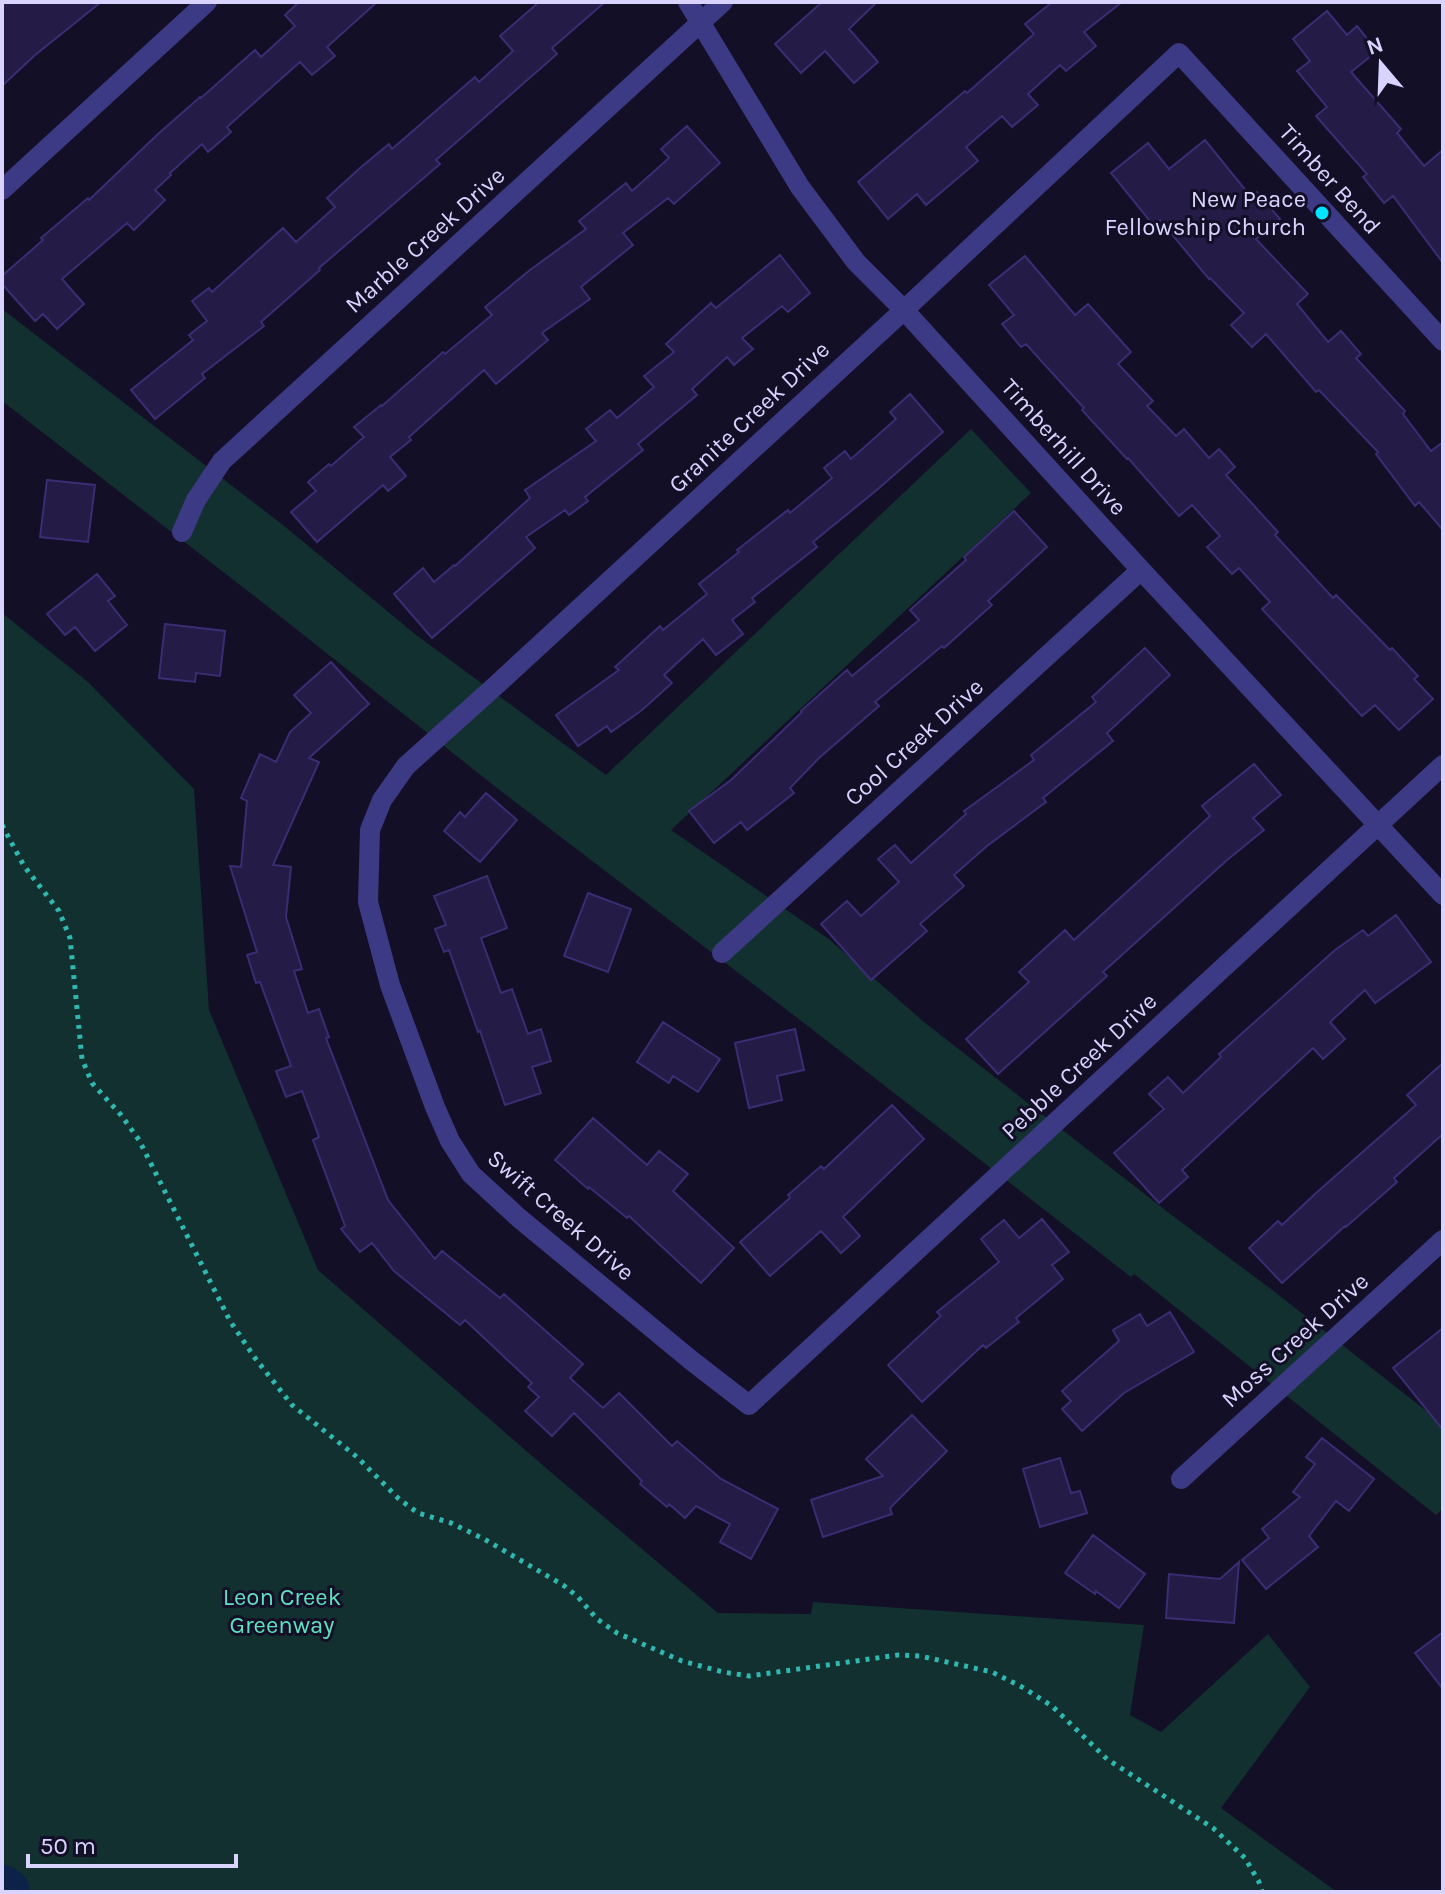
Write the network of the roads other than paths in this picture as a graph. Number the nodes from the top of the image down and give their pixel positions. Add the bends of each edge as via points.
1 (207, 2) edge
2 (688, 2) edge
3 (723, 2) edge
4 (701, 23) junction
5 (1179, 53) joint
6 (2, 190) edge
7 (904, 310) junction
8 (1443, 341) edge
9 (182, 532) dead end
10 (1141, 570) junction
11 (1443, 765) edge
12 (1379, 825) junction
13 (370, 830) joint
14 (1443, 895) edge
15 (722, 953) dead end
16 (1443, 1240) edge
17 (749, 1405) joint
18 (1181, 1479) dead end

1 - 6 street
2 - 4 street, Timberhill Drive
3 - 4 street, Marble Creek Drive
4 - 7 street, Timberhill Drive via 800,187 856,262
4 - 9 street, Marble Creek Drive via 222,461
5 - 7 street, Granite Creek Drive
5 - 8 street, Timber Bend
7 - 10 street, Timberhill Drive
7 - 13 street, Granite Creek Drive via 406,766 382,800
10 - 12 street, Timberhill Drive
10 - 15 street, Cool Creek Drive
11 - 12 street, Pebble Creek Drive
12 - 14 street, Timberhill Drive
12 - 17 street, Pebble Creek Drive
13 - 17 street, Swift Creek Drive via 368,902 390,985 435,1107 471,1174
16 - 18 street, Moss Creek Drive

